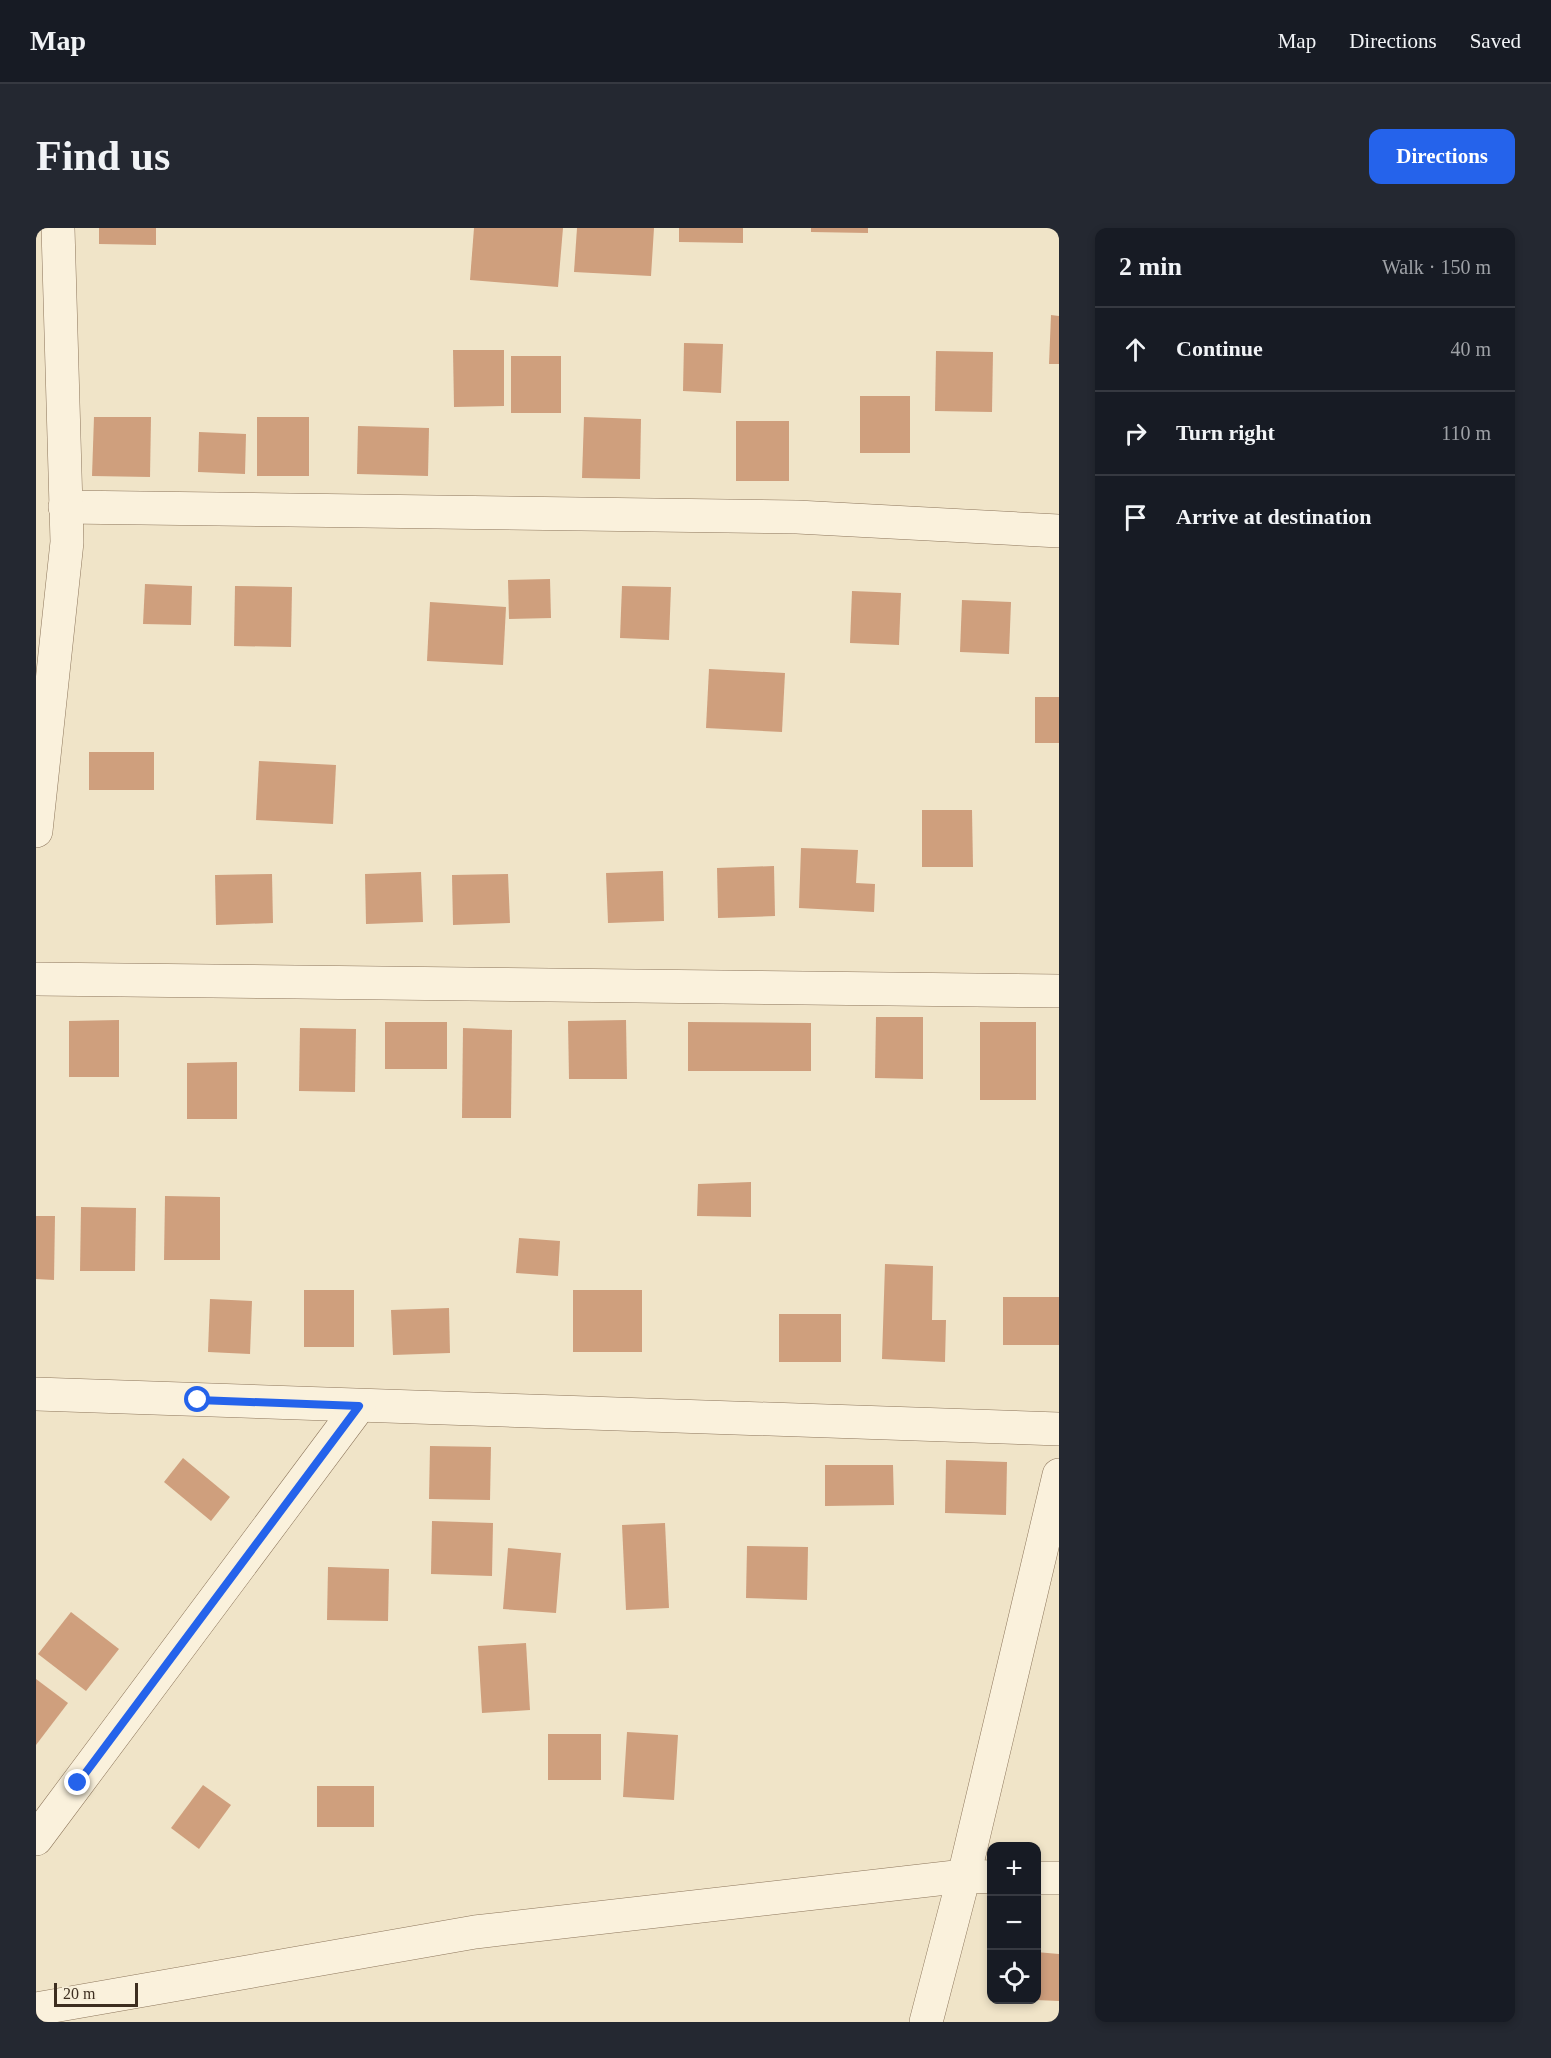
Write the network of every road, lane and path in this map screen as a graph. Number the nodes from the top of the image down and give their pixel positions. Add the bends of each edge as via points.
1 (58, 228) edge
2 (65, 507) junction
3 (1059, 531) edge
4 (36, 831) edge
5 (36, 979) edge
6 (1059, 992) edge
7 (36, 1394) edge
8 (359, 1406) junction
9 (1059, 1429) edge
10 (1059, 1475) edge
11 (36, 1839) edge
12 (978, 1876) edge
13 (1041, 1878) edge
14 (1059, 1878) edge
15 (36, 2009) edge
16 (926, 2022) edge

1 - 2 street
2 - 3 street via 797,517
2 - 4 street via 67,542
5 - 6 street
7 - 8 street
8 - 9 street
8 - 11 street
10 - 12 street
12 - 15 street via 474,1932
12 - 16 street
13 - 14 street

